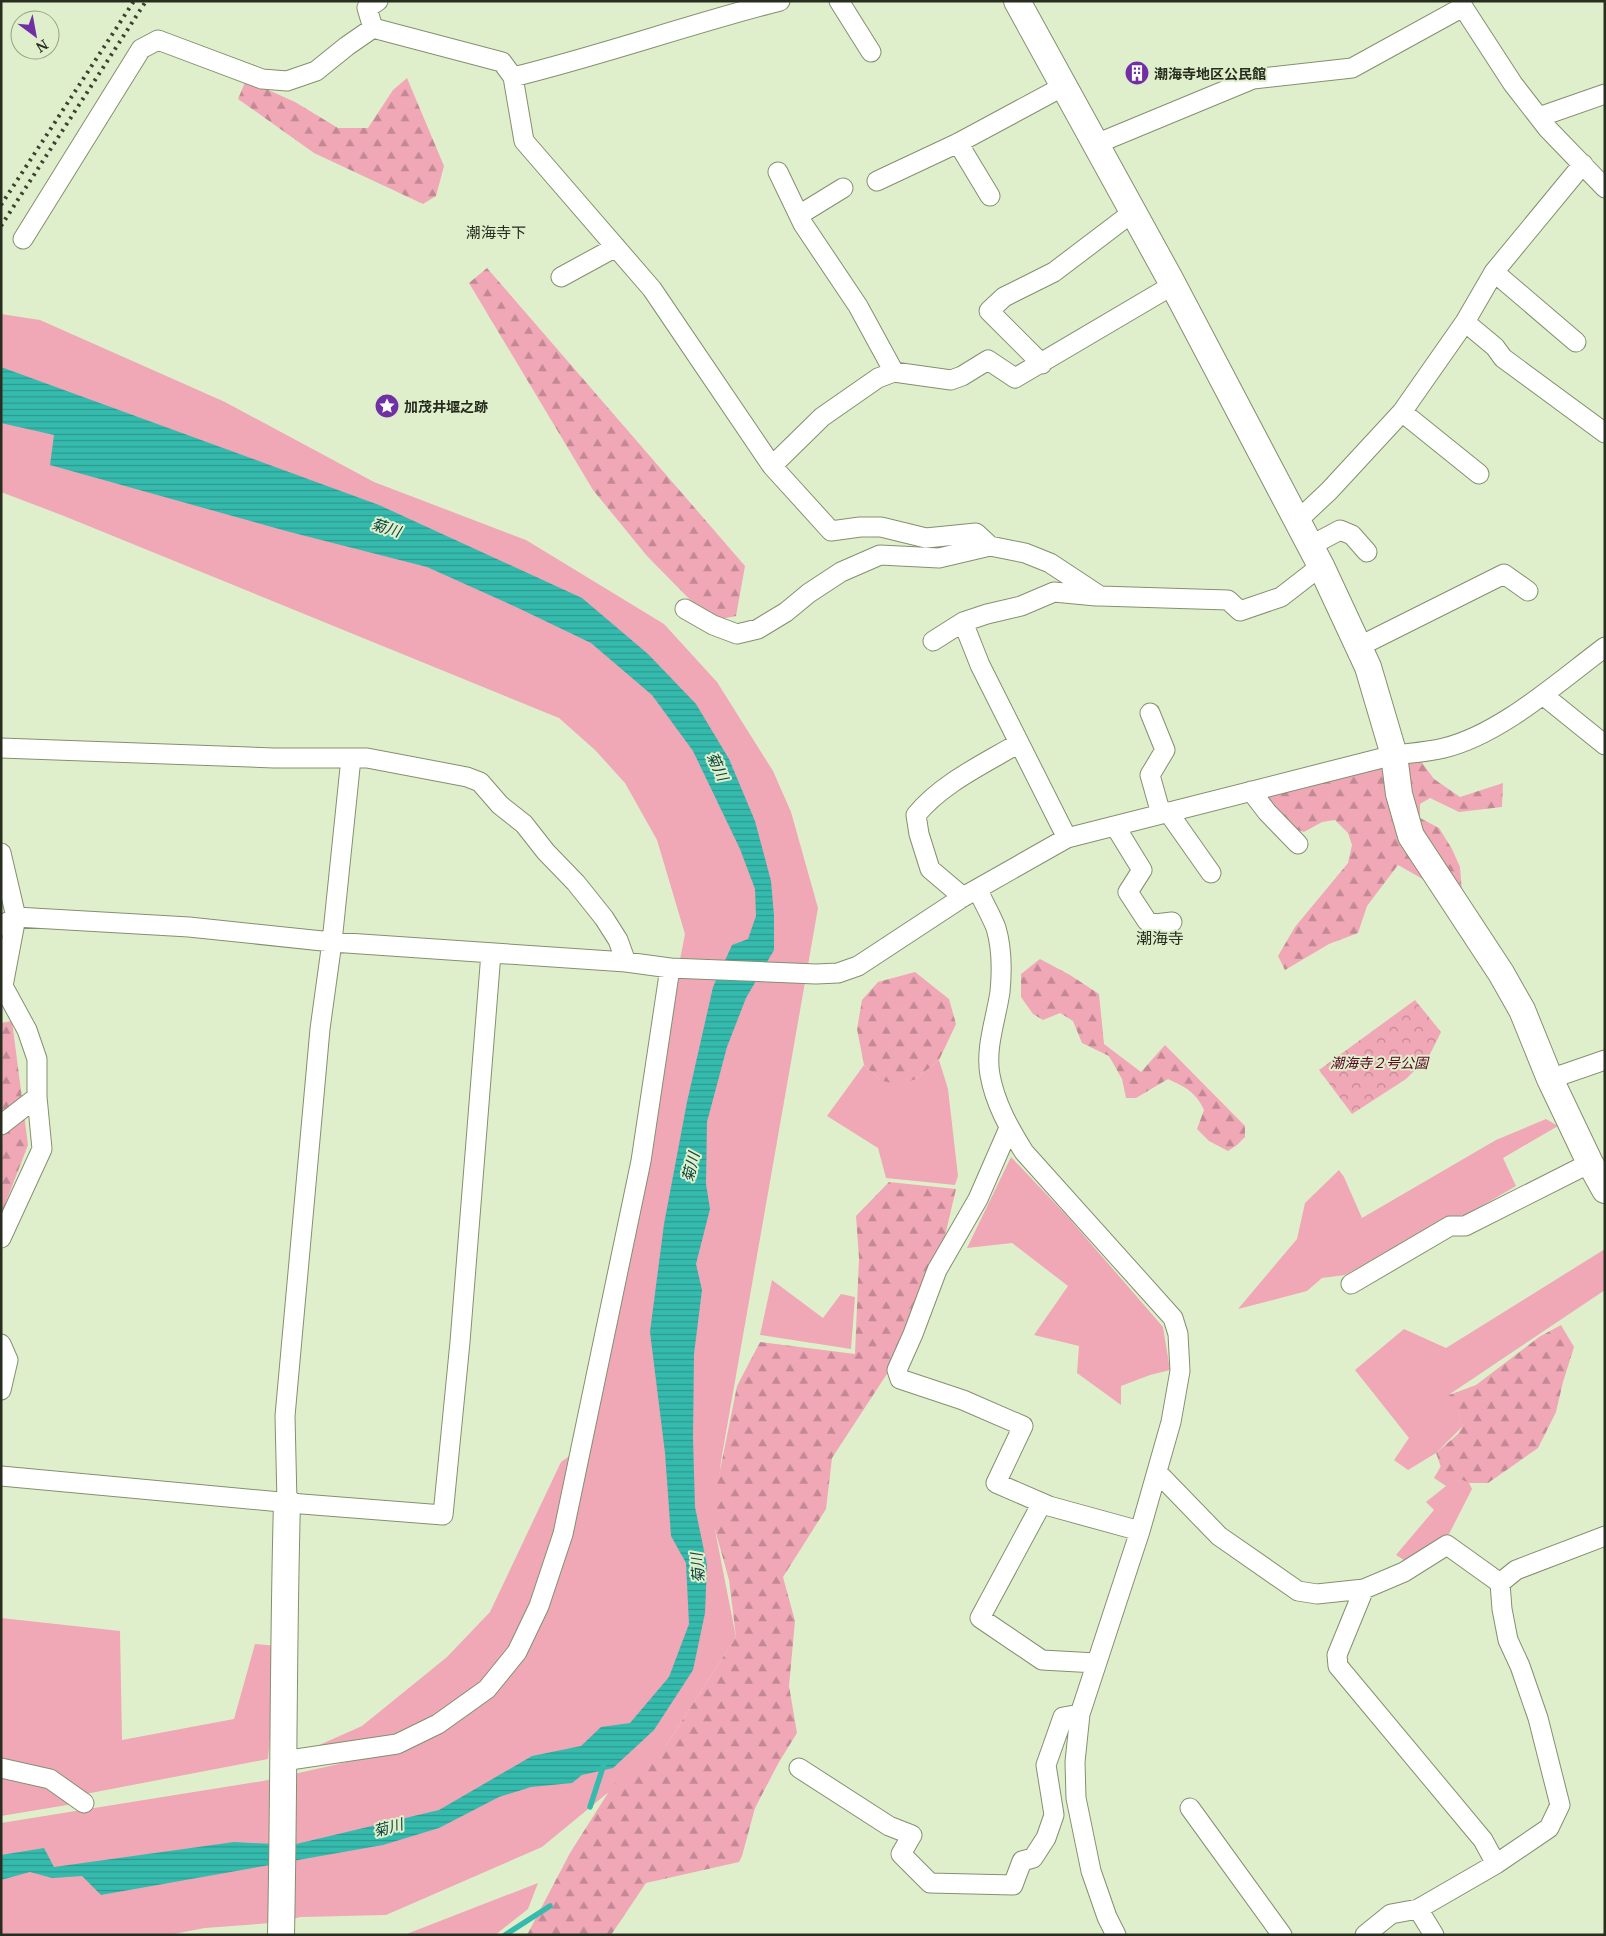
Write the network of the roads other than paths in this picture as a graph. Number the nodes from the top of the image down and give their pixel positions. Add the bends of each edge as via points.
1 (378, 1) edge
2 (780, 1) edge
3 (839, 1) edge
4 (1017, 1) edge
5 (1462, 4) edge
6 (740, 6) edge
7 (374, 28) junction
8 (871, 52) dead end
9 (512, 77) junction
10 (1064, 86) junction
11 (1605, 94) edge
12 (1539, 117) junction
13 (958, 143) junction
14 (1096, 144) junction
15 (1583, 164) junction
16 (778, 172) dead end
17 (877, 181) dead end
18 (843, 188) dead end
19 (1605, 188) edge
20 (990, 196) dead end
21 (1133, 212) junction
22 (799, 215) junction
23 (23, 239) dead end
24 (616, 247) junction
25 (1494, 272) junction
26 (561, 276) dead end
27 (1173, 286) junction
28 (1465, 322) junction
29 (1576, 342) dead end
30 (1042, 364) junction
31 (894, 372) junction
32 (1402, 412) junction
33 (1605, 433) edge
34 (772, 466) junction
35 (1479, 474) dead end
36 (1296, 522) junction
37 (990, 546) junction
38 (1367, 552) dead end
39 (1316, 556) junction
40 (1528, 591) dead end
41 (1100, 596) junction
42 (685, 609) dead end
43 (963, 622) junction
44 (932, 641) dead end
45 (1358, 647) junction
46 (1605, 647) edge
47 (1543, 695) junction
48 (1150, 713) dead end
49 (1020, 743) junction
50 (1605, 745) edge
51 (1, 748) edge
52 (1394, 755) junction
53 (351, 758) junction
54 (1251, 792) junction
55 (1164, 813) junction
56 (1115, 826) junction
57 (1068, 838) junction
58 (1298, 844) dead end
59 (1, 853) edge
60 (1211, 873) dead end
61 (970, 893) junction
62 (9, 921) edge
63 (1172, 922) dead end
64 (332, 942) junction
65 (492, 953) junction
66 (626, 962) junction
67 (675, 968) junction
68 (1605, 1060) edge
69 (1550, 1079) junction
70 (37, 1097) junction
71 (1, 1125) edge
72 (1009, 1128) junction
73 (1590, 1163) junction
74 (1605, 1190) edge
75 (1, 1238) edge
76 (1351, 1284) dead end
77 (1, 1344) edge
78 (1, 1390) edge
79 (1156, 1472) junction
80 (1, 1476) edge
81 (287, 1502) junction
82 (1042, 1503) junction
83 (1140, 1531) junction
84 (1605, 1536) edge
85 (1500, 1583) junction
86 (1364, 1589) junction
87 (1096, 1663) junction
88 (1080, 1714) junction
89 (284, 1765) junction
90 (1, 1768) edge
91 (799, 1768) dead end
92 (84, 1803) dead end
93 (1190, 1808) dead end
94 (1496, 1864) junction
95 (1418, 1910) junction
96 (281, 1928) edge
97 (1116, 1935) edge
98 (1282, 1935) edge
99 (1365, 1935) edge
100 (1434, 1935) edge

1 - 7 street via 367,8
2 - 6 street
3 - 8 street
4 - 10 street
5 - 12 street via 1513,84
5 - 14 street via 1352,68 1253,79
6 - 9 street via 558,66
7 - 9 street via 502,62
7 - 23 street via 316,72 287,81 262,79 158,40 141,49
9 - 24 street via 524,141
10 - 13 street
10 - 14 street
11 - 12 street
12 - 15 street
13 - 17 street
13 - 20 street
14 - 21 street
15 - 19 street
15 - 25 street
16 - 22 street
18 - 22 street
21 - 27 street
21 - 30 street via 1054,272 1004,297 988,311
22 - 31 street via 858,306
24 - 26 street
24 - 34 street via 652,289
25 - 28 street
25 - 29 street
27 - 30 street
27 - 36 street
28 - 32 street
28 - 33 street via 1503,358
30 - 31 street via 1015,378 988,360 951,380
31 - 34 street via 878,378 822,417
32 - 35 street
32 - 36 street
34 - 37 street via 831,531 881,527 926,538 976,533
36 - 39 street
37 - 41 street via 1026,553 1050,563
37 - 42 street via 939,558 880,555 842,572 758,630 737,634 712,625
38 - 39 street via 1352,535 1340,530
39 - 41 street via 1281,597 1240,611 1228,600
39 - 45 street
40 - 45 street via 1504,574
41 - 43 street via 1054,592 1021,606
43 - 44 street
43 - 49 street via 980,665
45 - 52 street via 1368,667
46 - 47 street
47 - 50 street
47 - 52 street via 1490,730 1444,748
48 - 55 street via 1166,750 1150,774
49 - 57 street
49 - 61 street via 961,778 925,803 916,815 918,834 930,869
51 - 53 street
52 - 54 street
52 - 69 street via 1399,794 1411,836 1502,973 1522,1010
53 - 64 street
53 - 66 street via 438,771 480,782 500,805 524,824 576,883 618,940
54 - 55 street
54 - 58 street
55 - 56 street
55 - 60 street
56 - 57 street
56 - 63 street via 1142,870 1128,892 1147,921 1155,924
57 - 61 street
59 - 62 street
61 - 67 street via 858,966 838,973
61 - 72 street via 996,928 1002,964 990,1043 989,1074
62 - 64 street via 189,927
62 - 70 street via 3,986 27,1030 37,1059
64 - 65 street
64 - 81 street via 320,1028 285,1416
65 - 66 street
65 - 81 street via 443,1515
66 - 67 street
67 - 89 street via 641,1161 562,1534 539,1606 517,1652 486,1689 438,1724 396,1744
68 - 69 street
69 - 73 street
70 - 71 street
70 - 75 street via 42,1149
72 - 79 street via 1024,1152 1173,1318 1178,1334 1180,1371 1171,1422
72 - 82 street via 978,1199 937,1270 897,1370 900,1379 963,1400 1023,1426 996,1483
73 - 74 street
73 - 76 street via 1464,1226 1450,1226
77 - 78 street via 8,1360
79 - 83 street
79 - 86 street via 1219,1536 1298,1591 1317,1594
80 - 81 street
81 - 89 street
82 - 83 street
82 - 87 street via 980,1618 1042,1660
83 - 87 street
84 - 85 street via 1516,1570
85 - 86 street via 1447,1545 1404,1572
85 - 94 street via 1508,1640 1538,1718 1560,1805 1549,1828
86 - 94 street via 1337,1655 1338,1666 1478,1834
87 - 88 street
88 - 91 street via 1063,1717 1046,1764 1054,1815 1046,1838 1033,1858 1022,1861 1013,1885 930,1883 901,1854 912,1835 889,1826
88 - 97 street via 1075,1762 1076,1798 1091,1870
89 - 96 street
90 - 92 street via 50,1779
93 - 98 street
94 - 95 street
95 - 99 street via 1391,1914
95 - 100 street

